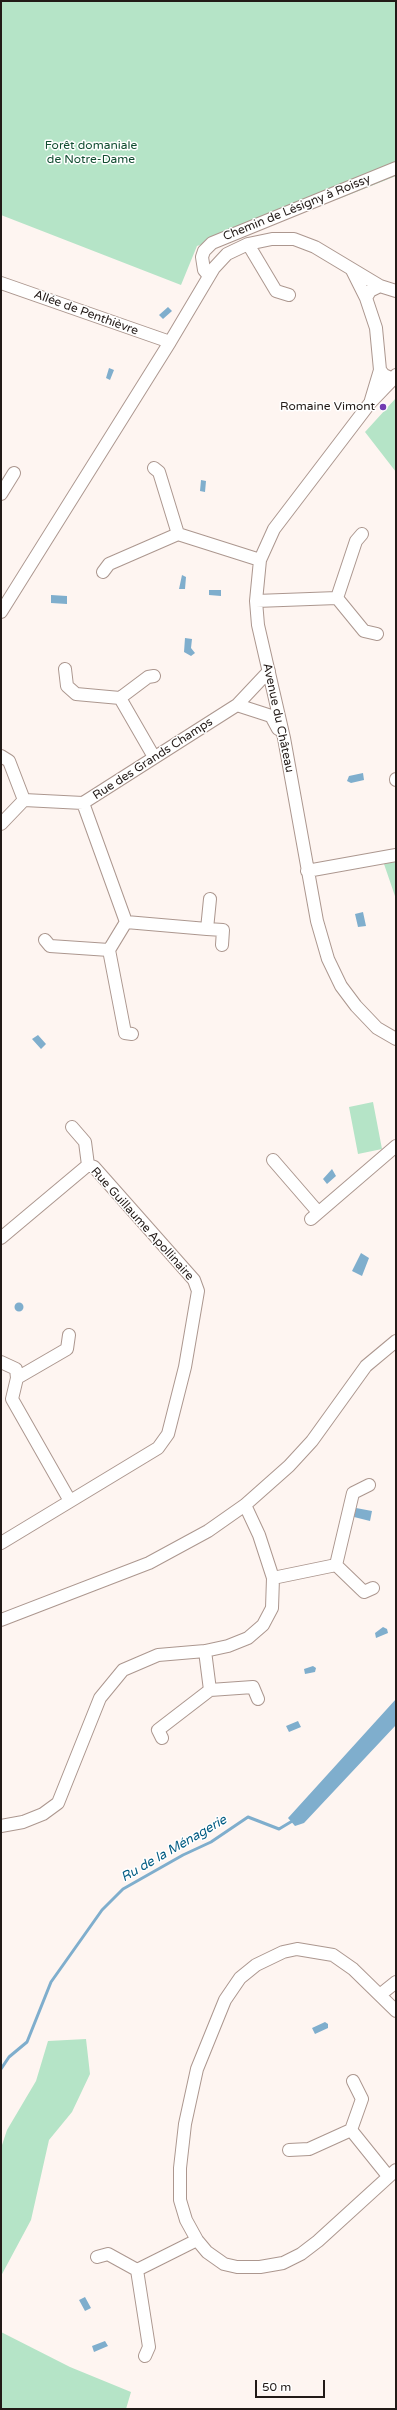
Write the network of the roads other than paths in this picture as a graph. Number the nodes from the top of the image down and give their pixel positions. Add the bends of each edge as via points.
1 (396, 168) edge
2 (248, 244) junction
3 (352, 270) junction
4 (209, 276) junction
5 (1, 283) edge
6 (380, 286) junction
7 (396, 291) edge
8 (289, 295) dead end
9 (366, 298) junction
10 (170, 342) junction
11 (380, 370) junction
12 (395, 377) edge
13 (370, 403) junction
14 (154, 468) dead end
15 (14, 473) dead end
16 (1, 494) edge
17 (178, 534) junction
18 (362, 534) dead end
19 (260, 560) junction
20 (103, 572) dead end
21 (337, 598) junction
22 (256, 601) junction
23 (1, 612) edge
24 (377, 634) dead end
25 (65, 669) dead end
26 (269, 671) junction
27 (154, 676) dead end
28 (120, 698) junction
29 (237, 706) junction
30 (284, 738) junction
31 (1, 756) edge
32 (154, 757) junction
33 (24, 800) junction
34 (83, 803) junction
35 (1, 824) edge
36 (396, 855) edge
37 (307, 871) junction
38 (210, 899) dead end
39 (126, 922) junction
40 (207, 928) junction
41 (45, 940) dead end
42 (222, 945) dead end
43 (109, 950) junction
44 (132, 1034) dead end
45 (396, 1039) edge
46 (72, 1127) dead end
47 (396, 1146) edge
48 (272, 1160) dead end
49 (88, 1165) junction
50 (1, 1238) edge
51 (69, 1335) dead end
52 (396, 1342) edge
53 (1, 1362) edge
54 (17, 1378) junction
55 (369, 1485) dead end
56 (70, 1501) junction
57 (245, 1505) junction
58 (1, 1543) edge
59 (336, 1565) junction
60 (273, 1578) junction
61 (373, 1588) dead end
62 (1, 1620) edge
63 (206, 1651) junction
64 (210, 1690) junction
65 (258, 1699) dead end
66 (162, 1738) dead end
67 (1, 1826) edge
68 (396, 1982) edge
69 (381, 1994) junction
70 (396, 2011) edge
71 (353, 2081) dead end
72 (351, 2130) junction
73 (289, 2150) dead end
74 (392, 2173) edge
75 (197, 2240) junction
76 (97, 2257) dead end
77 (137, 2270) junction
78 (144, 2356) dead end

1 - 4 street, Chemin de Lésigny à Roissy via 212,243 202,257 204,270
2 - 3 street via 272,239 294,239 315,247
2 - 4 street via 227,254
2 - 8 street via 276,291
3 - 6 street
3 - 9 street
4 - 10 street
5 - 10 street, Allée de Penthièvre
6 - 7 street
6 - 9 street via 370,291
9 - 11 street via 376,328
10 - 23 street
11 - 12 street via 384,375
11 - 13 street, Avenue du Château
12 - 13 street, Avenue du Château
13 - 19 street, Avenue du Château via 278,524
14 - 17 street via 159,472
15 - 16 street
17 - 19 street
17 - 20 street via 109,564
18 - 21 street via 356,541
19 - 22 street, Avenue du Château
21 - 22 street
21 - 24 street via 364,631
22 - 26 street, Avenue du Château via 258,625
25 - 28 street via 67,686 76,694
26 - 29 street, Rue des Grands Champs
26 - 30 street, Avenue du Château
27 - 28 street via 148,677
28 - 32 street
29 - 30 street via 270,716
29 - 32 street, Rue des Grands Champs
30 - 37 street, Avenue du Château
31 - 33 street via 9,761
32 - 34 street, Rue des Grands Champs
33 - 34 street
33 - 35 street
34 - 39 street, Rue des Grands Champs
36 - 37 street
37 - 45 street, Avenue du Château via 316,921 328,959 341,986 377,1028
38 - 40 street
39 - 40 street
39 - 43 street
40 - 42 street via 223,930
41 - 43 street via 50,946
43 - 44 street via 125,1033
46 - 49 street via 85,1142
47 - 48 street via 315,1216
49 - 50 street, Rue Guillaume Apollinaire
49 - 56 street, Rue Guillaume Apollinaire via 94,1167 194,1280 198,1291 168,1434 158,1448
51 - 54 street via 67,1349
52 - 57 street via 366,1366 312,1442
53 - 54 street via 16,1369
54 - 56 street via 12,1399
55 - 59 street via 353,1493
56 - 58 street, Rue Guillaume Apollinaire
57 - 60 street
57 - 62 street via 208,1531 149,1563
59 - 60 street
59 - 61 street via 364,1592
60 - 63 street via 272,1608 263,1625 248,1638
63 - 64 street
63 - 67 street via 158,1655 123,1670 100,1698 58,1803 43,1814 23,1822
64 - 65 street via 253,1688
64 - 66 street via 158,1730
68 - 69 street
69 - 70 street
69 - 75 street via 353,1968 333,1955 314,1951 283,1952 256,1965 240,1978 225,2000 197,2069 185,2124 180,2168 180,2200 186,2220
71 - 72 street via 362,2099
72 - 73 street via 309,2149
72 - 74 street
74 - 75 street via 318,2241 301,2254 282,2263 237,2267 224,2264 207,2252
75 - 77 street
76 - 77 street via 108,2254
77 - 78 street via 150,2347

